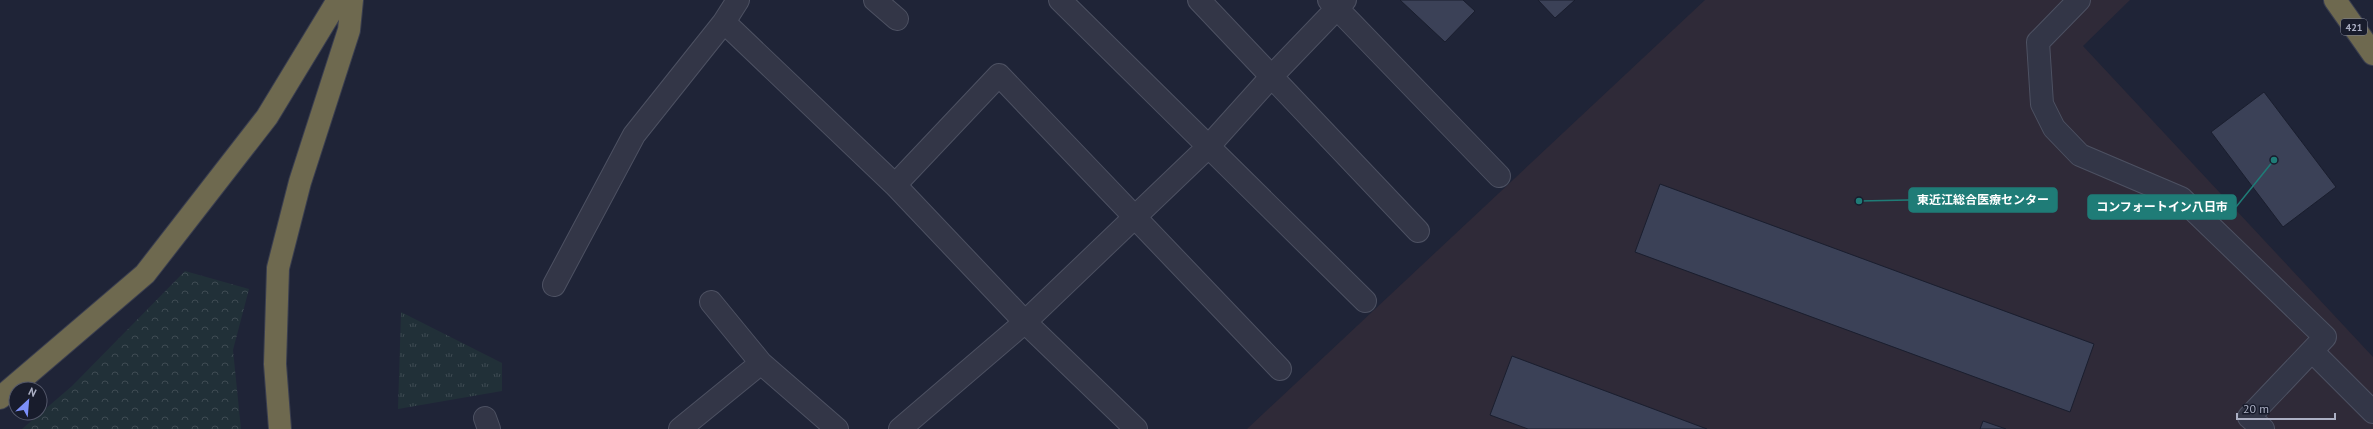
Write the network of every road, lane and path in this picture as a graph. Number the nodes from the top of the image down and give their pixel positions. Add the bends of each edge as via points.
1 (338, 0) edge
2 (352, 0) edge
3 (738, 0) edge
4 (875, 0) edge
5 (1060, 0) edge
6 (1199, 0) edge
7 (2079, 0) edge
8 (2335, 0) edge
9 (1337, 3) edge
10 (897, 19) dead end
11 (724, 22) junction
12 (2373, 54) edge
13 (1271, 77) junction
14 (1208, 147) junction
15 (1499, 176) dead end
16 (895, 185) junction
17 (1135, 217) junction
18 (1418, 231) dead end
19 (554, 284) dead end
20 (1365, 301) dead end
21 (711, 302) dead end
22 (1025, 322) junction
23 (2312, 351) junction
24 (761, 364) junction
25 (1280, 370) dead end
26 (0, 398) edge
27 (2373, 412) edge
28 (1126, 425) edge
29 (280, 429) edge
30 (680, 429) edge
31 (837, 429) edge
32 (900, 429) edge
33 (2263, 429) edge

1 - 26 highway via 267,117 145,274
2 - 29 highway via 349,30 300,182 278,268 275,364
3 - 11 street
4 - 10 street
5 - 14 street
6 - 13 street
7 - 23 street via 2038,42 2042,104 2054,128 2080,155 2181,198 2325,336
8 - 12 highway, 421
9 - 13 street
9 - 15 street
11 - 16 street
11 - 19 street via 634,135
13 - 14 street
13 - 18 street
14 - 17 street
14 - 20 street
16 - 17 street via 999,75
16 - 22 street
17 - 22 street
17 - 25 street
21 - 24 street
22 - 28 street
22 - 32 street
23 - 27 street
23 - 33 street via 2249,417
24 - 30 street
24 - 31 street

